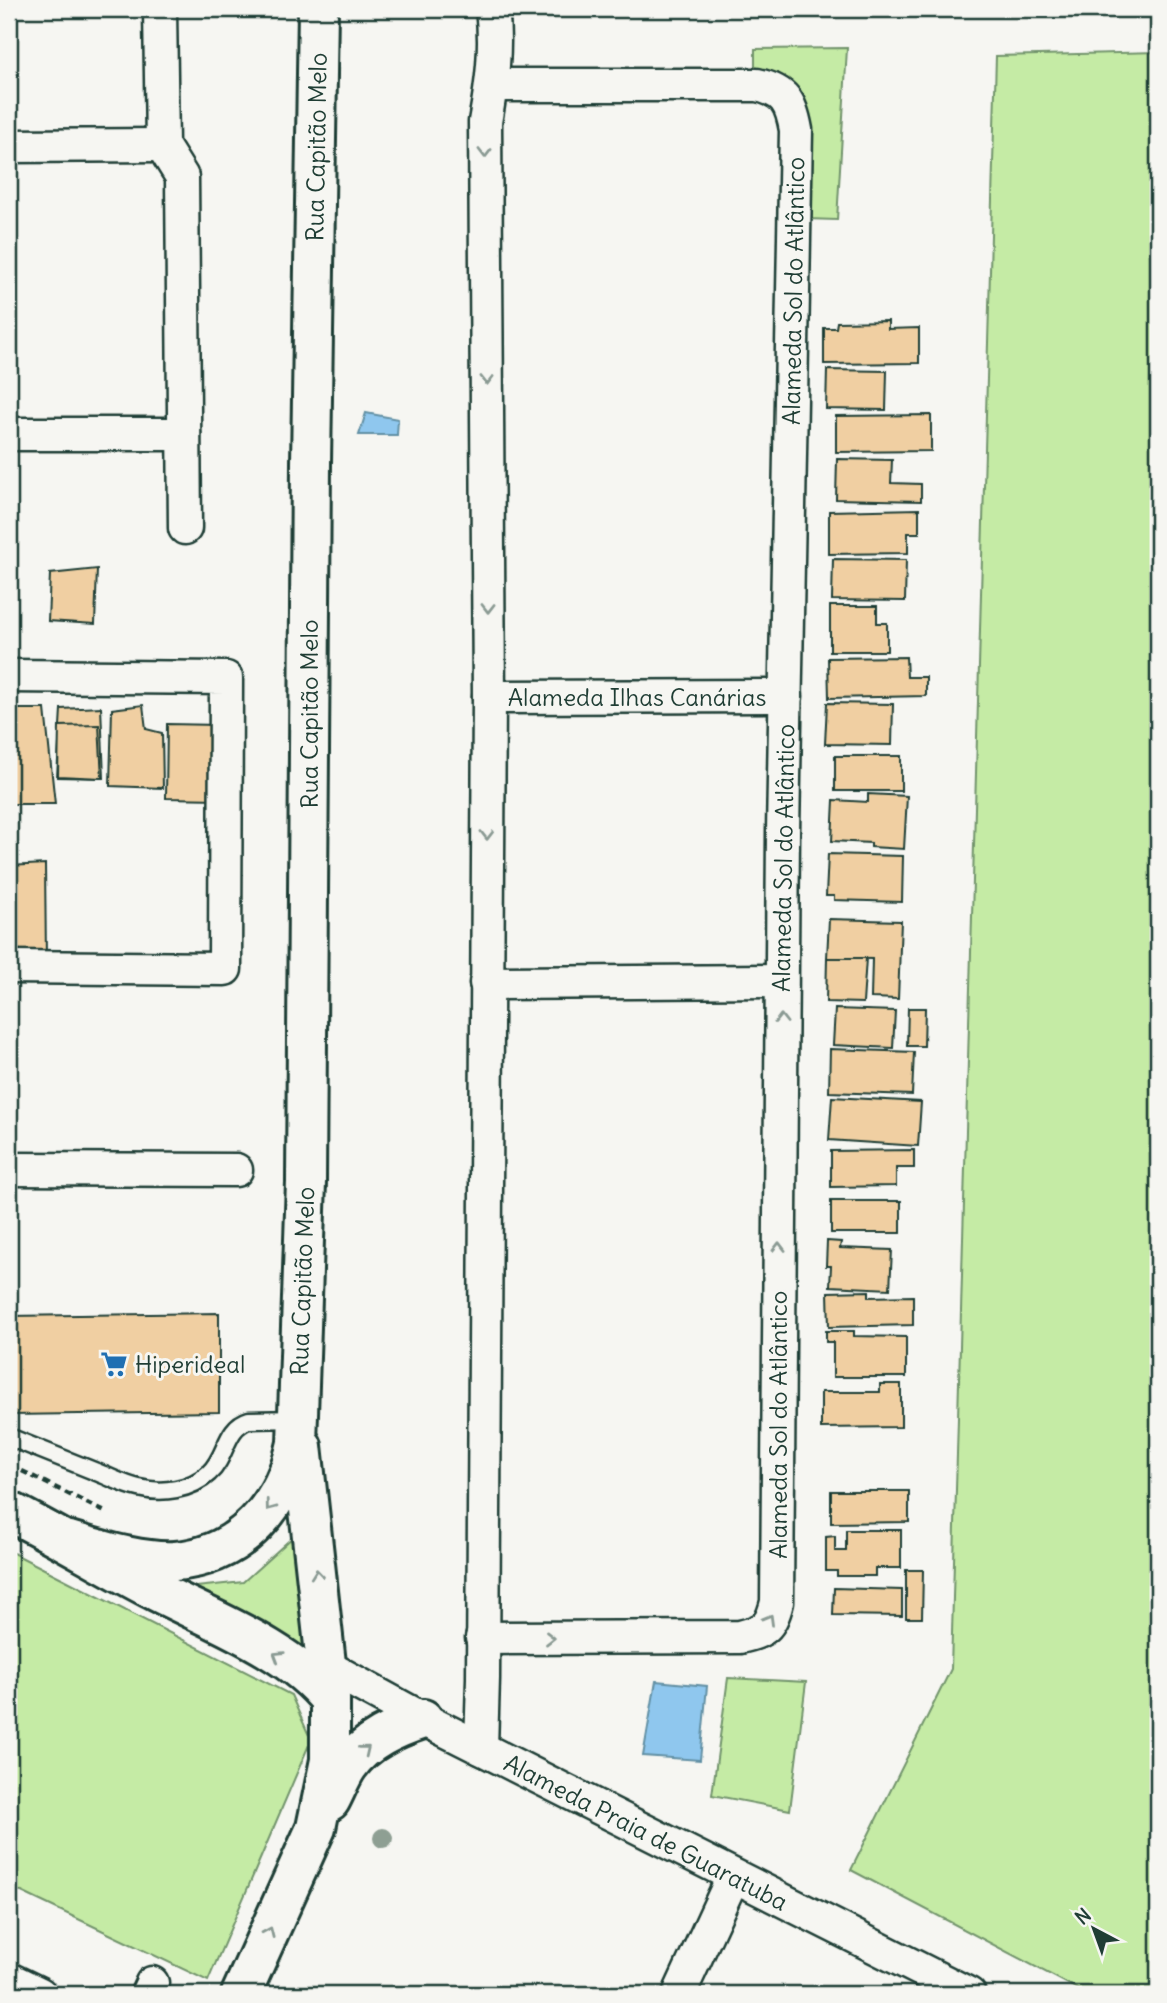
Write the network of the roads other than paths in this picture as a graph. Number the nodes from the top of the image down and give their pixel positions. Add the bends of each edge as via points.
1 (160, 9) edge
2 (318, 9) edge
3 (492, 9) edge
4 (492, 85) junction
5 (162, 145) junction
6 (9, 146) edge
7 (9, 434) edge
8 (184, 434) junction
9 (185, 528) dead end
10 (9, 676) edge
11 (786, 696) junction
12 (489, 698) junction
13 (9, 967) edge
14 (781, 981) junction
15 (486, 983) junction
16 (9, 1169) edge
17 (236, 1170) dead end
18 (297, 1419) junction
19 (9, 1437) edge
20 (9, 1511) edge
21 (69, 1541) junction
22 (482, 1639) junction
23 (328, 1683) junction
24 (423, 1719) junction
25 (481, 1748) junction
26 (316, 1828) junction
27 (733, 1877) junction
28 (9, 1979) edge
29 (40, 1994) edge
30 (241, 1994) edge
31 (679, 1994) edge
32 (969, 1994) edge

1 - 5 street
2 - 18 main road, Rua Capitão Melo via 306,1182
3 - 4 street via 496,34
4 - 11 street, Alameda Sol do Atlântico via 757,85 786,99 793,113
4 -> 12 street via 485,122
5 - 6 street
5 - 8 street via 181,177
7 - 8 street
8 - 9 street
10 - 13 street via 226,678 225,969
11 - 12 street, Alameda Ilhas Canárias
11 - 14 street, Alameda Sol do Atlântico
12 -> 15 street
14 - 15 street
22 -> 14 street, Alameda Sol do Atlântico via 740,1637 760,1632 772,1619 777,1602
15 - 22 street
16 - 17 street
18 - 19 lane via 249,1420 233,1429 222,1458 204,1478 170,1490 138,1488
18 -> 21 main road, Rua Capitão Melo via 297,1443 283,1487 256,1524 228,1544 196,1558 173,1561 121,1555
23 -> 18 main road, Rua Capitão Melo
20 - 21 main road, Alameda Praia de Guaratuba
23 -> 21 main road, Alameda Praia de Guaratuba via 315,1681 247,1637
22 - 25 street
23 - 24 street, Alameda Praia de Guaratuba
23 - 26 main road, Rua Capitão Melo via 330,1760
24 - 25 street, Alameda Praia de Guaratuba
26 -> 24 main road via 360,1752 399,1727
25 - 27 street, Alameda Praia de Guaratuba
30 -> 26 main road
27 - 31 street
27 - 32 street, Alameda Praia de Guaratuba
28 - 29 street

